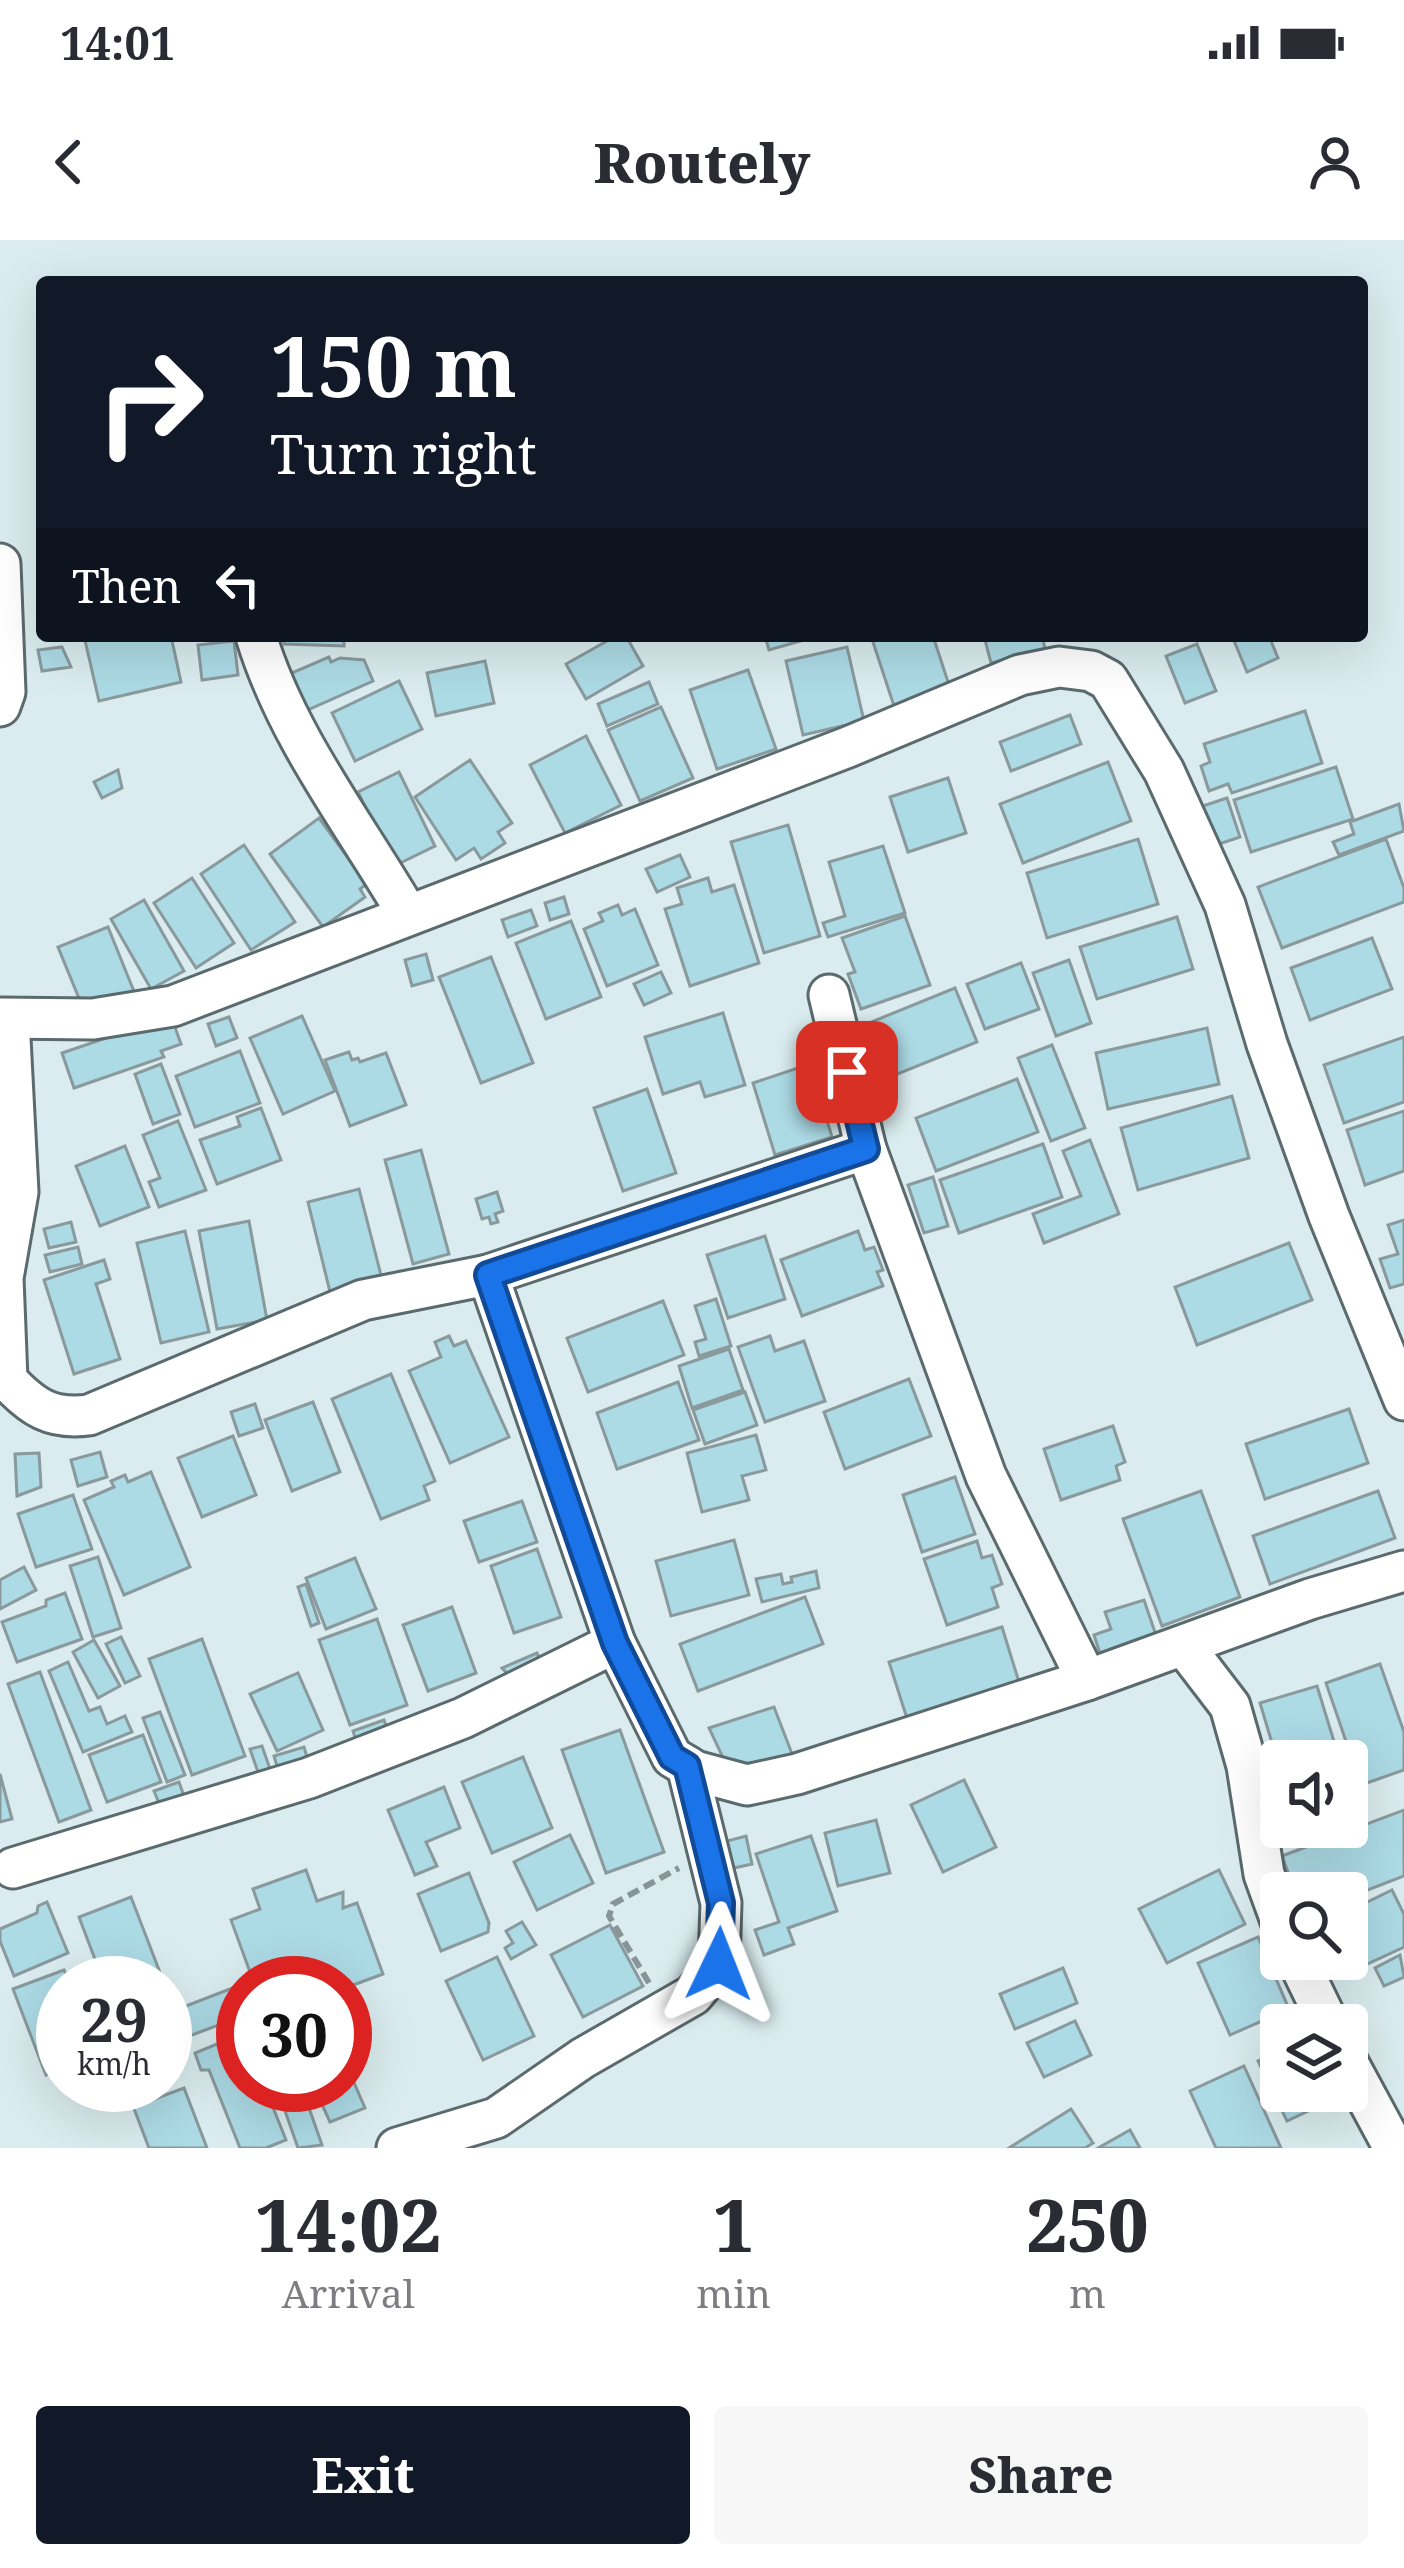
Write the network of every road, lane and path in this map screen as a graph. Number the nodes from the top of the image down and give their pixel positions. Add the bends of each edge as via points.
1 (0, 564) edge
2 (258, 642) edge
3 (0, 706) edge
4 (408, 915) junction
5 (829, 995) dead end
6 (5, 1019) edge
7 (866, 1149) junction
8 (488, 1275) junction
9 (1, 1278) edge
10 (1404, 1400) edge
11 (1404, 1571) edge
12 (615, 1643) junction
13 (1184, 1646) junction
14 (1087, 1680) junction
15 (687, 1766) junction
16 (706, 1839) junction
17 (13, 1868) dead end
18 (1264, 1872) edge
19 (664, 2011) junction
20 (1368, 2100) edge
21 (397, 2148) edge
22 (1394, 2148) edge

1 - 3 street
2 - 4 street via 301,740
4 - 6 street via 173,1006 93,1019
4 - 10 street via 1020,674 1091,671 1108,680 1164,771 1225,905 1321,1194
5 - 7 street
6 - 9 street via 18,1192
7 - 8 street
7 - 14 street via 986,1476
8 - 9 street via 363,1300 89,1414 62,1418 30,1405 7,1380
8 - 12 street
11 - 13 street
12 - 15 street via 672,1757
12 - 17 street via 464,1718 309,1778
13 - 14 street
13 - 18 street via 1230,1706
14 - 15 street via 747,1785
15 - 16 street
16 - 19 street via 721,1903 719,1964 693,1995
16 - 19 path via 666,1878 613,1904 609,1916
19 - 21 street via 496,2118
20 - 22 street

